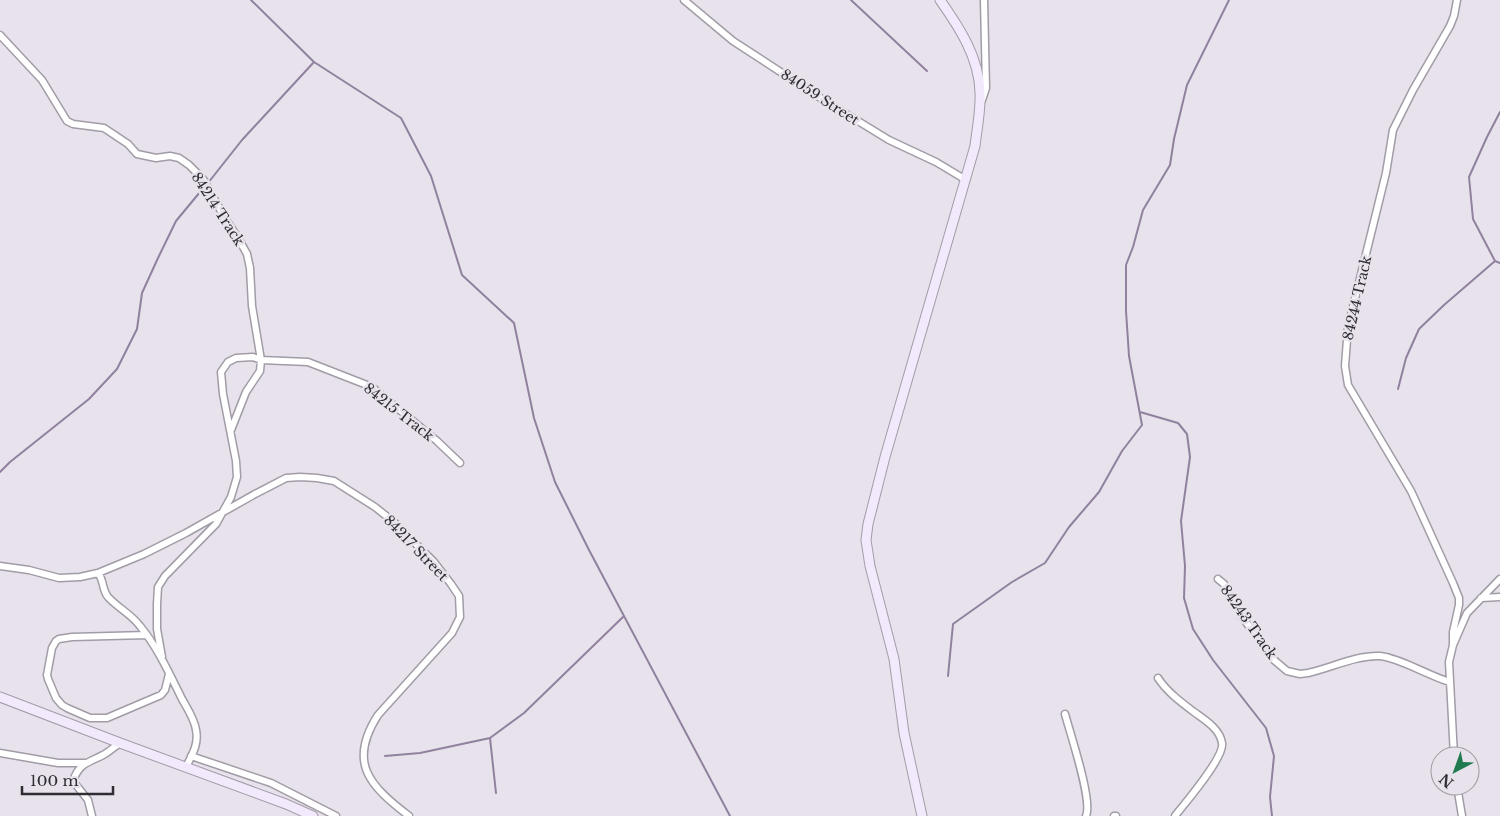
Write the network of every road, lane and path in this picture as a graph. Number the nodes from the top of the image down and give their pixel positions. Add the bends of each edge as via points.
1 (684, 0) edge
2 (940, 0) edge
3 (984, 0) edge
4 (1456, 0) edge
5 (0, 34) edge
6 (980, 106) junction
7 (966, 180) junction
8 (261, 360) junction
9 (231, 431) junction
10 (460, 463) dead end
11 (224, 512) junction
12 (0, 566) edge
13 (98, 573) junction
14 (1218, 579) dead end
15 (1500, 579) edge
16 (1500, 597) edge
17 (1480, 598) junction
18 (147, 635) junction
19 (1452, 645) junction
20 (162, 657) junction
21 (169, 674) junction
22 (1158, 678) dead end
23 (1450, 682) junction
24 (0, 698) edge
25 (1065, 714) dead end
26 (120, 743) junction
27 (1453, 746) edge
28 (0, 753) edge
29 (191, 756) junction
30 (86, 763) junction
31 (186, 767) junction
32 (1459, 796) edge
33 (92, 816) edge
34 (313, 816) edge
35 (336, 816) edge
36 (409, 816) edge
37 (922, 816) edge
38 (1086, 816) edge
39 (1175, 816) edge
40 (1462, 816) edge

1 - 7 street, 84059 Street via 733,41 822,99
2 - 6 street via 972,54 980,89
3 - 6 street via 986,88
4 - 19 street, 84244 Track via 1450,26 1393,130 1386,174 1348,327 1345,366 1348,385 1411,491 1459,598
5 - 8 street, 84214 Track via 42,80 67,121 104,128 144,157 178,158 203,179 246,254
6 - 7 street via 975,146
7 - 37 street via 885,457 866,540 894,659 904,733
8 - 9 street via 260,371 246,392
8 - 9 street, 84215 Track via 236,358 228,362 221,372
8 - 10 street, 84215 Track via 308,362 372,387
9 - 11 street via 236,477
11 - 13 street, 84217 Street via 144,554
11 - 20 street via 158,587
11 - 36 street, 84217 Street via 286,478 300,476 334,481 395,523 434,562 455,590 460,617 452,633 378,715 364,744 364,768 374,785 386,799
12 - 13 street, 84217 Street via 59,578
13 - 18 street via 103,591
14 - 23 street, 84243 Track via 1274,660 1287,671 1308,674 1357,659 1381,656
15 - 17 street
16 - 17 street
17 - 19 street via 1467,613
18 - 20 street
18 - 21 street via 72,637 56,641 47,675 56,698 66,708 90,718 107,718 161,695
19 - 23 street, 84244 Track
20 - 21 street
21 - 29 street via 196,730 196,746
22 - 39 street via 1165,689 1216,731 1223,744 1215,763
23 - 27 street, 84244 Track
24 - 26 street
25 - 38 street via 1085,792
26 - 30 street
26 - 31 street
28 - 30 street via 58,763
29 - 31 street
29 - 35 street via 272,783
30 - 33 street via 76,772 74,781 88,800
31 - 34 street
32 - 40 street

